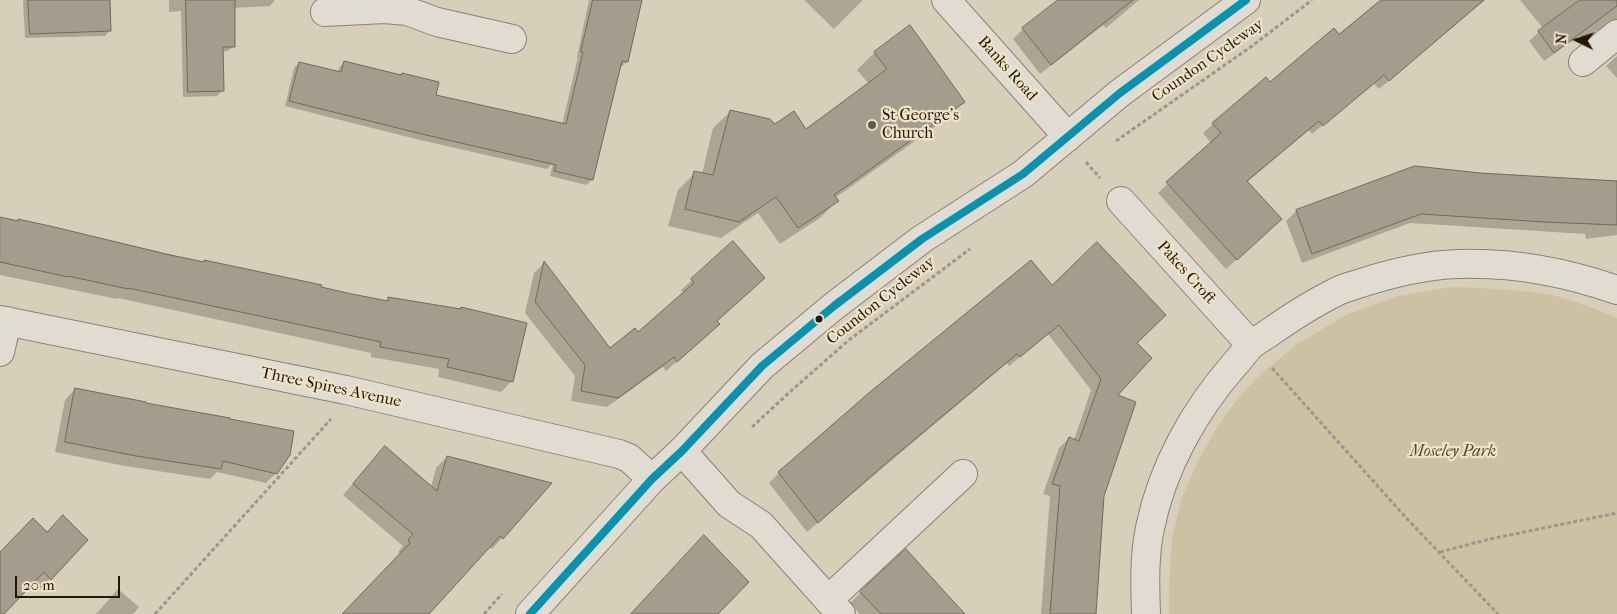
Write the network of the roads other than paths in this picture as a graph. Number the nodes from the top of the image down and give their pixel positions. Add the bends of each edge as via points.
1 (946, 0) edge
2 (1246, 0) edge
3 (407, 6) edge
4 (325, 12) dead end
5 (1617, 34) edge
6 (512, 39) dead end
7 (1583, 62) dead end
8 (1068, 138) junction
9 (1121, 202) dead end
10 (1617, 290) edge
11 (3, 320) edge
12 (1251, 346) junction
13 (0, 352) edge
14 (682, 450) junction
15 (963, 474) dead end
16 (652, 479) junction
17 (835, 607) edge
18 (530, 614) edge
19 (1146, 614) edge

1 - 8 street, Banks Road
2 - 8 street via 1120,93
3 - 4 street
3 - 6 street via 438,22
5 - 7 street
8 - 14 street via 1023,174 922,239 834,306 762,366
9 - 12 street, Pakes Croft
10 - 12 street via 1549,270 1507,264 1457,264 1412,269 1335,292
11 - 13 street
11 - 16 street, Three Spires Avenue via 346,390 619,454 629,458
12 - 19 street via 1219,382 1195,417 1161,489 1150,528 1144,580
14 - 16 street
14 - 17 street via 729,504 761,525
15 - 17 street
16 - 18 street

